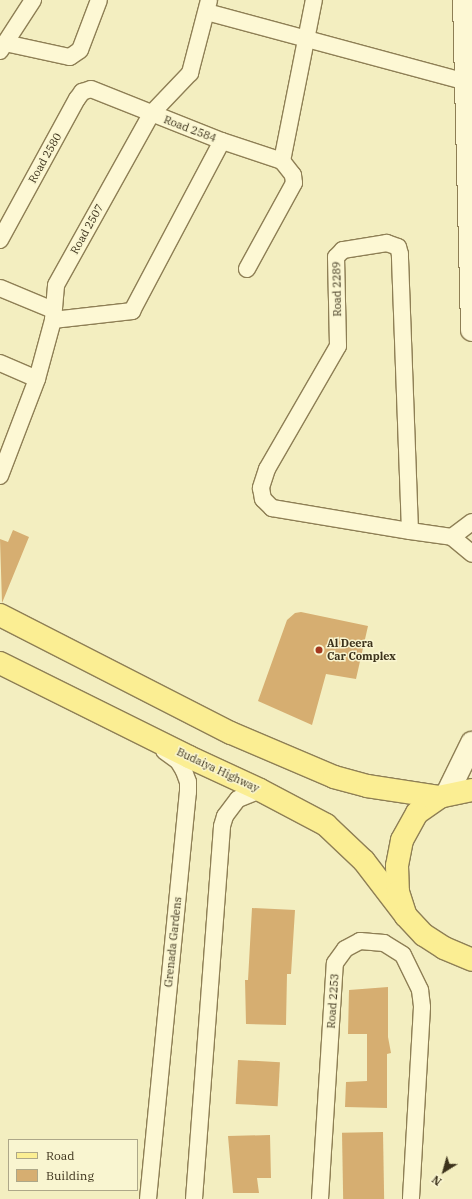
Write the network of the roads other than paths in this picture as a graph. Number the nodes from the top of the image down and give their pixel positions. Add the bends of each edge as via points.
1 (33, 0) edge
2 (99, 0) edge
3 (314, 0) edge
4 (464, 0) edge
5 (208, 6) edge
6 (305, 40) junction
7 (3, 47) edge
8 (466, 82) junction
9 (99, 91) joint
10 (151, 114) junction
11 (222, 141) junction
12 (282, 161) junction
13 (0, 240) edge
14 (247, 269) dead end
15 (0, 288) edge
16 (53, 315) junction
17 (472, 330) edge
18 (0, 363) edge
19 (37, 379) junction
20 (0, 476) edge
21 (472, 522) edge
22 (410, 531) junction
23 (452, 537) junction
24 (472, 554) edge
25 (0, 615) edge
26 (0, 663) edge
27 (116, 720) junction
28 (472, 743) edge
29 (260, 790) junction
30 (472, 790) edge
31 (443, 796) junction
32 (406, 916) junction
33 (472, 960) edge
34 (148, 1199) edge
35 (194, 1199) edge
36 (320, 1199) edge
37 (411, 1199) edge

1 - 7 street
2 - 7 street via 80,50 70,57
3 - 6 street
4 - 8 main road
5 - 6 street
5 - 10 street, Road 2507 via 190,73
6 - 8 street
6 - 12 street
8 - 17 main road
9 - 10 street, Road 2584
9 - 13 street, Road 2580 via 86,90 77,99
10 - 11 street, Road 2584
10 - 16 street, Road 2507 via 56,285
11 - 12 street, Road 2584
11 - 16 street via 132,310
12 - 14 street via 293,175 294,183
15 - 16 street
16 - 19 street, Road 2507
18 - 19 street
19 - 20 street, Road 2507
21 - 23 street
22 - 22 street, Road 2289 via 400,250 395,244 387,243 343,250 336,257 338,346 267,469 261,488 263,499 272,508
22 - 23 street, Road 2289
23 - 24 street
25 - 31 main road via 231,733 327,774 367,786
26 - 27 main road, Budaiya Highway
27 - 29 main road, Budaiya Highway
27 - 34 street, Grenada Gardens via 178,761 188,782
28 - 31 main road
29 - 32 main road, Budaiya Highway via 326,825 348,843
29 - 35 street via 238,799 225,816 222,826
30 - 31 main road
31 - 32 main road via 417,813 402,840 396,866 398,892
32 - 33 main road, Budaiya Highway via 424,935 444,948
36 - 37 street, Road 2253 via 336,963 345,949 360,942 384,943 403,956 420,990 422,1007

